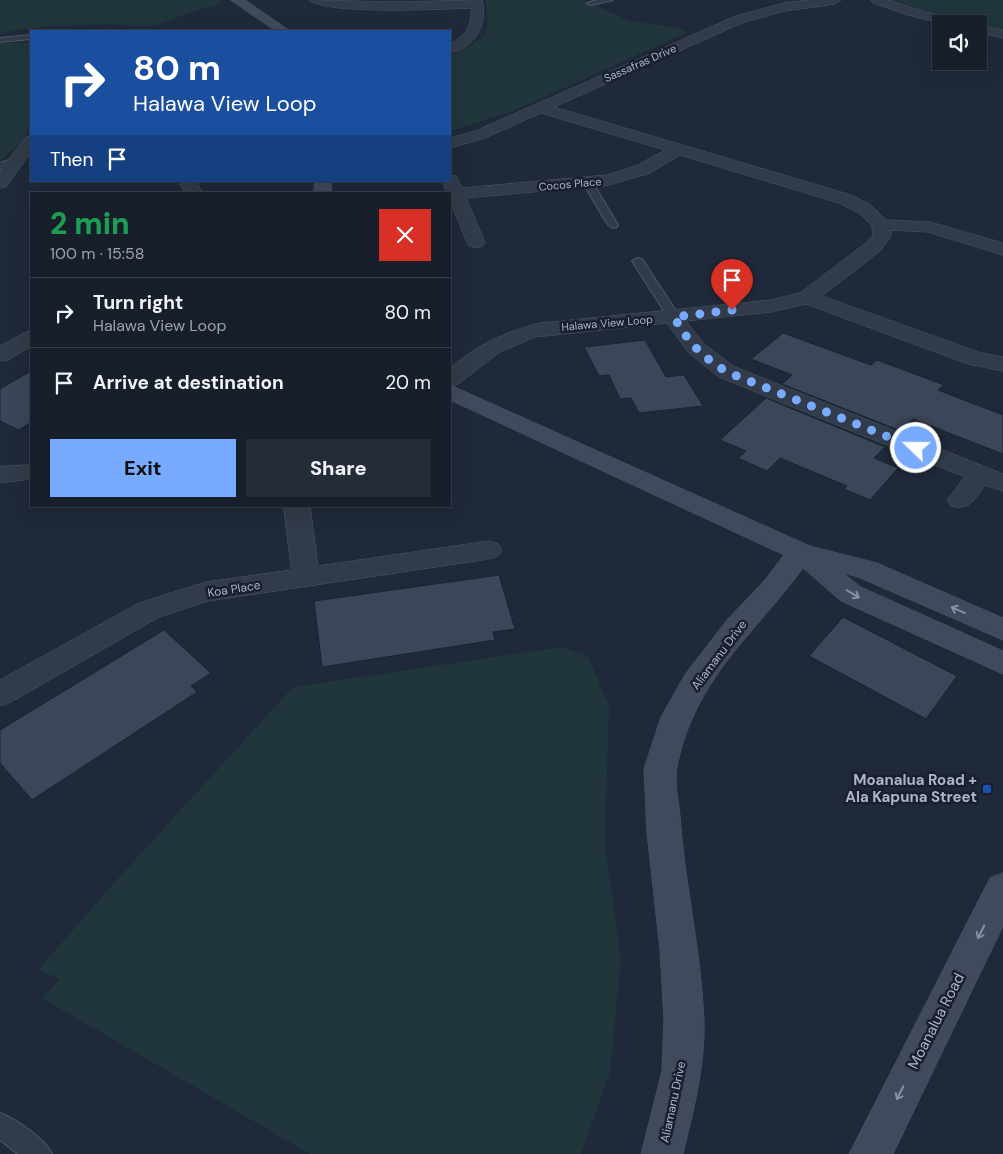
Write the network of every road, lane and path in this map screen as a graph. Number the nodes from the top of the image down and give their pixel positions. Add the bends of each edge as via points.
1 (237, 0) edge
2 (315, 0) edge
3 (609, 0) edge
4 (835, 0) edge
5 (876, 0) edge
6 (476, 2) edge
7 (591, 3) dead end
8 (932, 18) edge
9 (283, 30) edge
10 (987, 30) edge
11 (1003, 34) edge
12 (30, 37) edge
13 (0, 40) edge
14 (451, 48) edge
15 (541, 108) junction
16 (30, 142) edge
17 (451, 143) edge
18 (677, 150) junction
19 (17, 160) junction
20 (0, 166) edge
21 (0, 182) edge
22 (588, 183) junction
23 (453, 187) edge
24 (613, 225) dead end
25 (881, 225) junction
26 (476, 242) dead end
27 (1003, 249) edge
28 (638, 261) dead end
29 (807, 298) junction
30 (674, 317) junction
31 (30, 338) edge
32 (0, 355) edge
33 (1003, 364) edge
34 (451, 378) edge
35 (451, 392) edge
36 (30, 472) edge
37 (980, 474) junction
38 (0, 476) edge
39 (1003, 483) edge
40 (960, 500) dead end
41 (297, 507) edge
42 (489, 550) dead end
43 (801, 552) junction
44 (306, 578) junction
45 (1003, 630) edge
46 (1003, 663) edge
47 (0, 694) edge
48 (1003, 889) edge
49 (0, 1125) edge
50 (39, 1154) edge
51 (662, 1154) edge
52 (870, 1154) edge

1 - 9 street
2 - 6 street via 393,6
3 - 7 lane
4 - 15 street, Sassafras Drive via 740,19
5 - 8 street
6 - 14 street via 477,26 473,34
10 - 11 street
12 - 13 lane
15 - 17 street, Sassafras Drive via 479,135
15 - 18 street
16 - 19 street
18 - 22 street, Cocos Place via 633,174
18 - 25 street via 845,199 865,209
19 - 20 lane
19 - 21 street
22 - 23 street, Cocos Place
22 - 24 lane
23 - 26 street, Cocos Place
25 - 27 street via 930,227
25 - 29 street, Halawa View Loop via 882,236 873,247
28 - 30 lane
29 - 30 street, Halawa View Loop via 771,306
29 - 33 street via 976,358
30 - 34 street, Halawa View Loop via 523,333 494,346
30 - 37 street via 695,349 727,372
31 - 32 street
35 - 43 street
36 - 38 street
37 - 39 street
37 - 40 street
41 - 44 street
42 - 44 street, Koa Place
45 -> 43 street via 867,570
43 -> 46 street via 851,594
43 - 51 street, Aliamanu Drive via 775,587 737,627 697,681 677,717 660,769 684,1020 682,1072
44 - 47 street, Koa Place via 206,592 149,610
48 -> 52 street, Moanalua Road
49 - 50 lane

